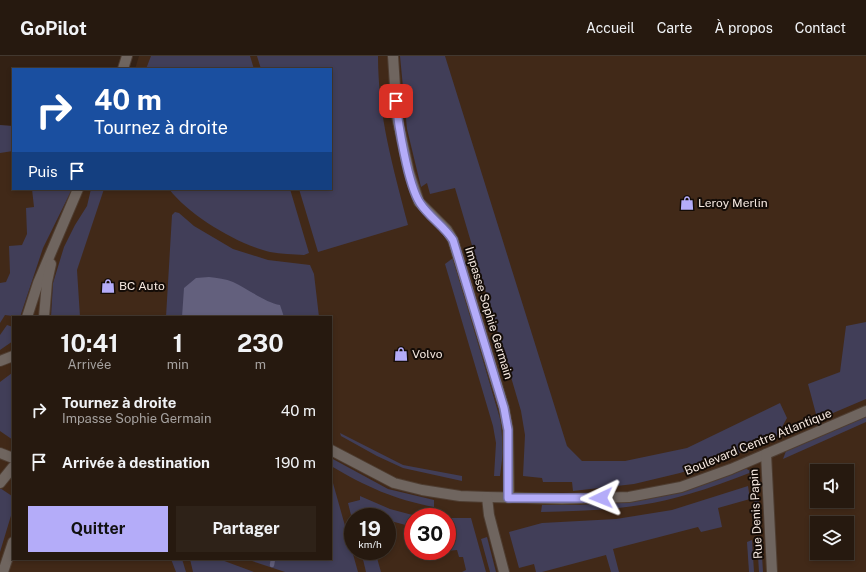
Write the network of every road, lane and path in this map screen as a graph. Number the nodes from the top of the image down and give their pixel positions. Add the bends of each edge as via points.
1 (128, 56) edge
2 (394, 56) edge
3 (123, 68) edge
4 (78, 190) edge
5 (57, 241) junction
6 (27, 316) edge
7 (44, 316) edge
8 (12, 355) edge
9 (0, 361) edge
10 (866, 411) edge
11 (332, 451) edge
12 (0, 452) edge
13 (766, 454) junction
14 (12, 458) edge
15 (12, 468) edge
16 (0, 483) edge
17 (487, 497) junction
18 (508, 498) junction
19 (12, 545) edge
20 (3, 572) edge
21 (504, 572) edge
22 (772, 572) edge

1 - 3 street
2 - 18 street, Impasse Sophie Germain via 397,117 409,172 419,202 447,230 453,240 504,408 508,430
4 - 5 street
5 - 6 street via 38,283
5 - 7 street via 47,282
8 - 9 street
10 - 13 street, Boulevard Centre Atlantique
11 - 17 street, Boulevard Centre Atlantique via 394,483 447,494
12 - 14 street
13 - 18 street, Boulevard Centre Atlantique via 681,487 629,497
13 - 22 street, Rue Denis Papin
15 - 16 street
17 - 18 street, Boulevard Centre Atlantique
17 - 21 street via 489,515
19 - 20 street

